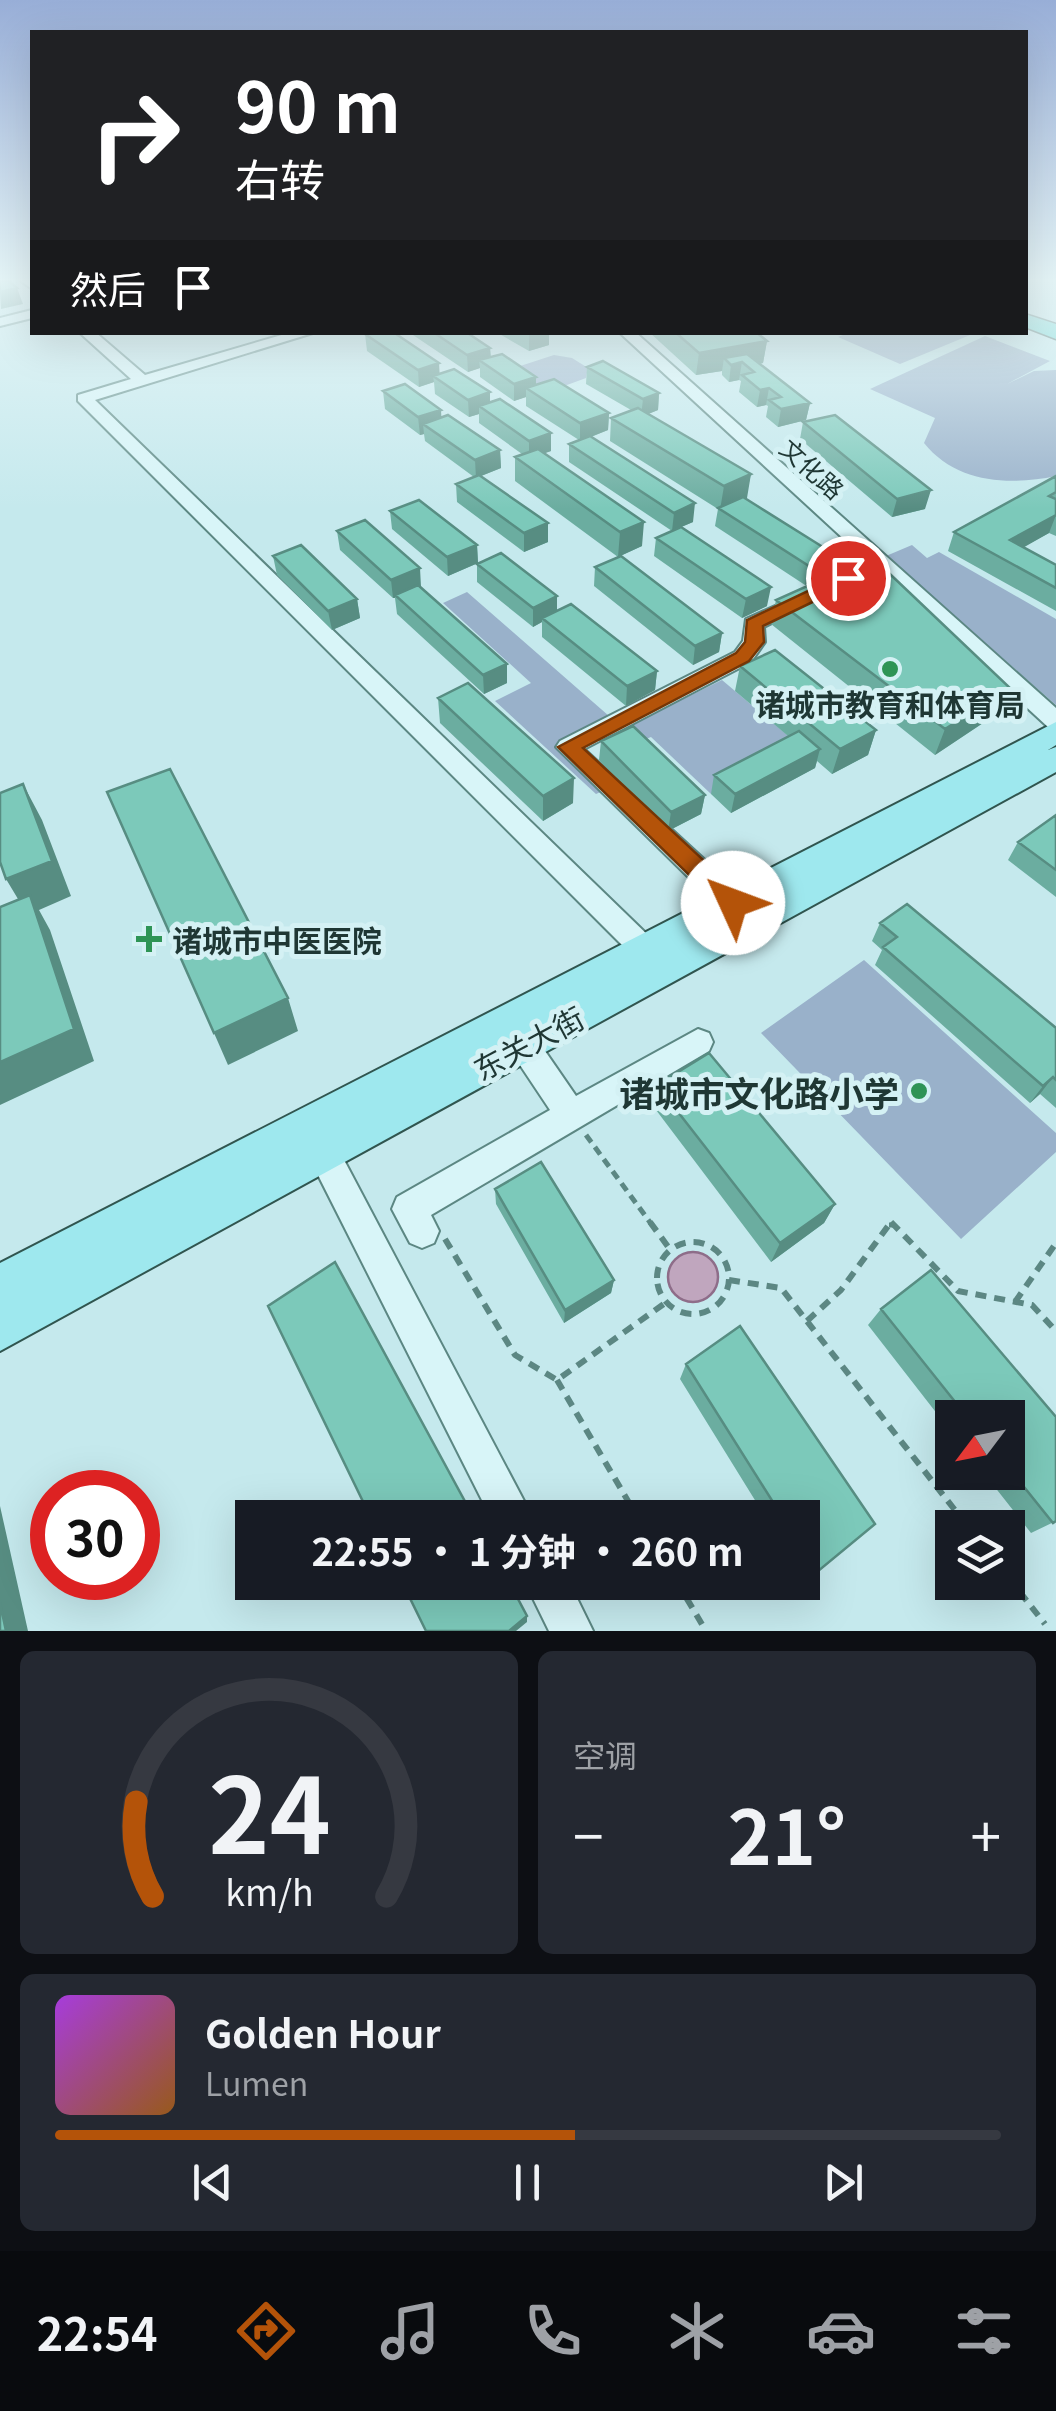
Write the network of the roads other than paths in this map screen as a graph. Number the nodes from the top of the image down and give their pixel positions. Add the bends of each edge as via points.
1 (115, 357) edge
2 (224, 357) edge
3 (652, 357) edge
4 (142, 381) junction
5 (825, 589) edge
6 (1056, 721) edge
7 (1056, 732) edge
8 (1056, 758) edge
9 (733, 903) junction
10 (646, 951) junction
11 (698, 1042) dead end
12 (524, 1044) junction
13 (571, 1115) junction
14 (323, 1152) junction
15 (422, 1216) road end
16 (0, 1288) edge
17 (0, 1328) edge
18 (504, 1500) edge
19 (556, 1600) edge
20 (572, 1631) edge

1 - 4 street
2 - 4 street
3 - 6 street, 文化路 via 870,567
4 - 10 street via 84,398
5 - 9 street via 754,624 754,642 742,657 568,747
7 - 9 main road, 东关大街
8 - 12 main road, 东关大街
9 - 10 main road, 东关大街
10 - 16 main road, 东关大街
11 - 13 street
12 - 13 street
12 - 14 main road, 东关大街
13 - 15 street
14 - 17 main road, 东关大街
14 - 18 street
19 - 20 street

